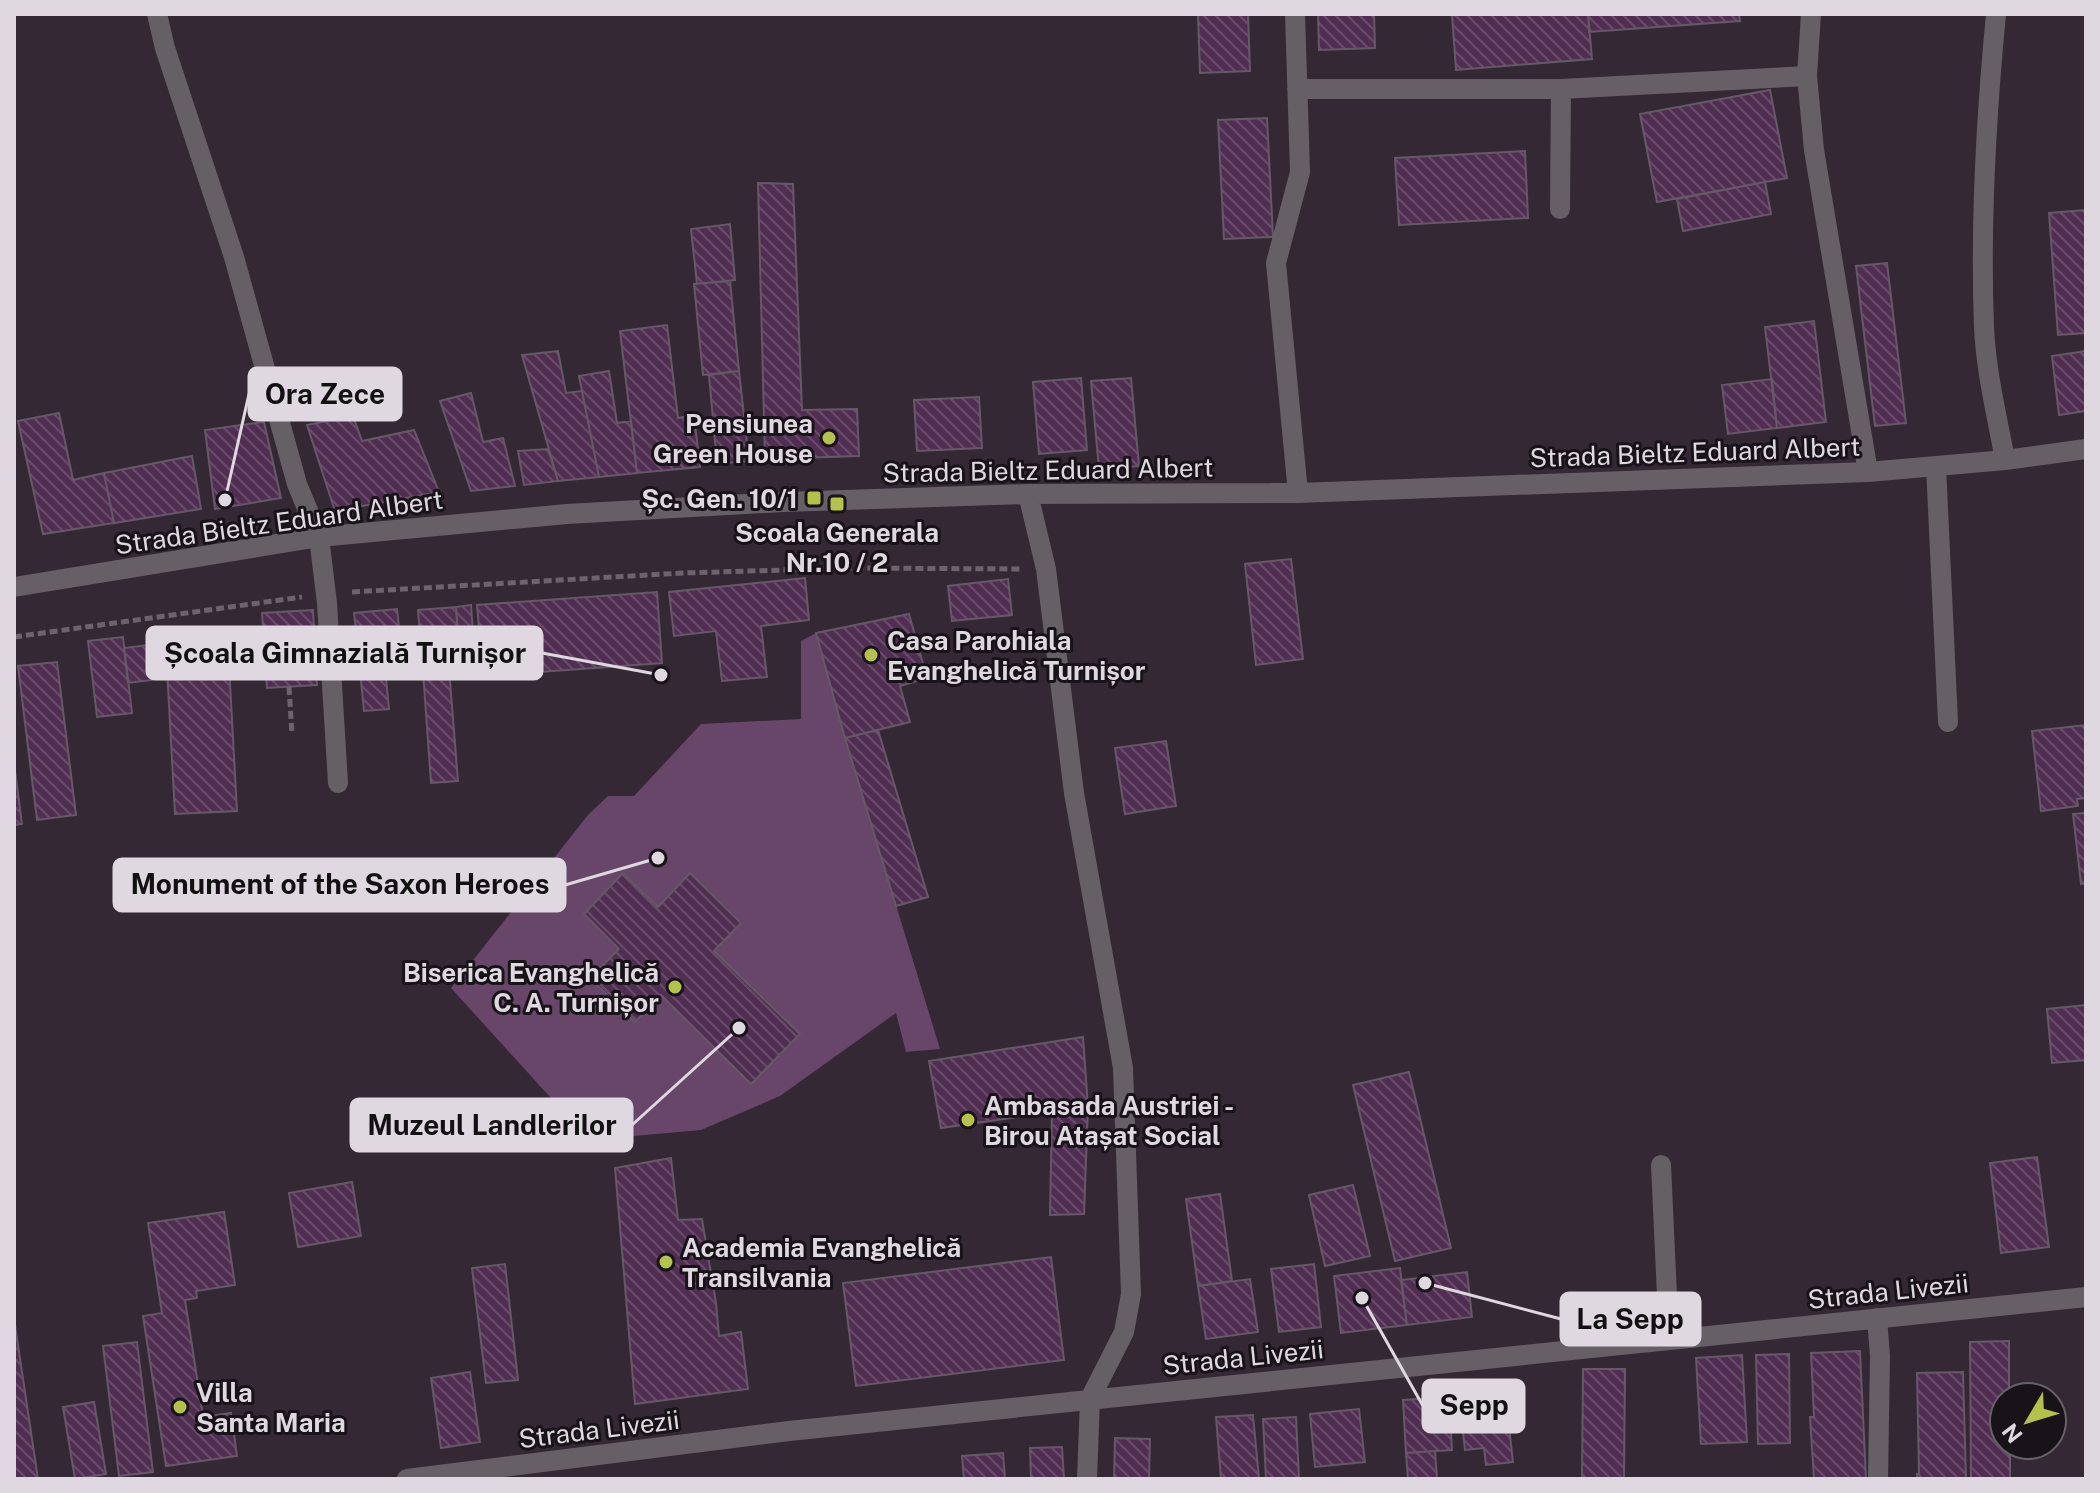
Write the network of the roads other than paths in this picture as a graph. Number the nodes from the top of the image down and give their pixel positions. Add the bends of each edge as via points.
1 (157, 14) edge
2 (1295, 14) edge
3 (1811, 14) edge
4 (1996, 14) edge
5 (1807, 76) junction
6 (1297, 89) junction
7 (1561, 89) junction
8 (1560, 209) dead end
9 (2086, 449) edge
10 (2005, 460) junction
11 (1936, 466) junction
12 (1868, 472) junction
13 (1298, 493) junction
14 (1028, 494) junction
15 (319, 537) junction
16 (14, 587) edge
17 (1948, 722) dead end
18 (338, 783) dead end
19 (1661, 1165) dead end
20 (2086, 1297) edge
21 (1877, 1318) junction
22 (1669, 1339) junction
23 (1090, 1399) junction
24 (407, 1479) edge
25 (1087, 1479) edge
26 (1878, 1479) edge

1 - 15 street via 234,257 297,484
2 - 6 street
3 - 5 street
4 - 10 street via 1983,195 1984,329
5 - 7 street
5 - 12 street via 1814,150
6 - 7 street
6 - 13 street via 1300,172 1276,263
7 - 8 street
9 - 10 street, Strada Bieltz Eduard Albert
10 - 11 street, Strada Bieltz Eduard Albert
11 - 12 street, Strada Bieltz Eduard Albert
11 - 17 street
12 - 13 street, Strada Bieltz Eduard Albert
13 - 14 street, Strada Bieltz Eduard Albert
14 - 15 street, Strada Bieltz Eduard Albert via 567,514
14 - 23 street via 1046,569 1074,793 1123,1068 1131,1294 1124,1332
15 - 16 street, Strada Bieltz Eduard Albert
15 - 18 street
19 - 22 street
20 - 21 street, Strada Livezii
21 - 22 street, Strada Livezii
21 - 26 street
22 - 23 street, Strada Livezii
23 - 24 street, Strada Livezii
23 - 25 street

